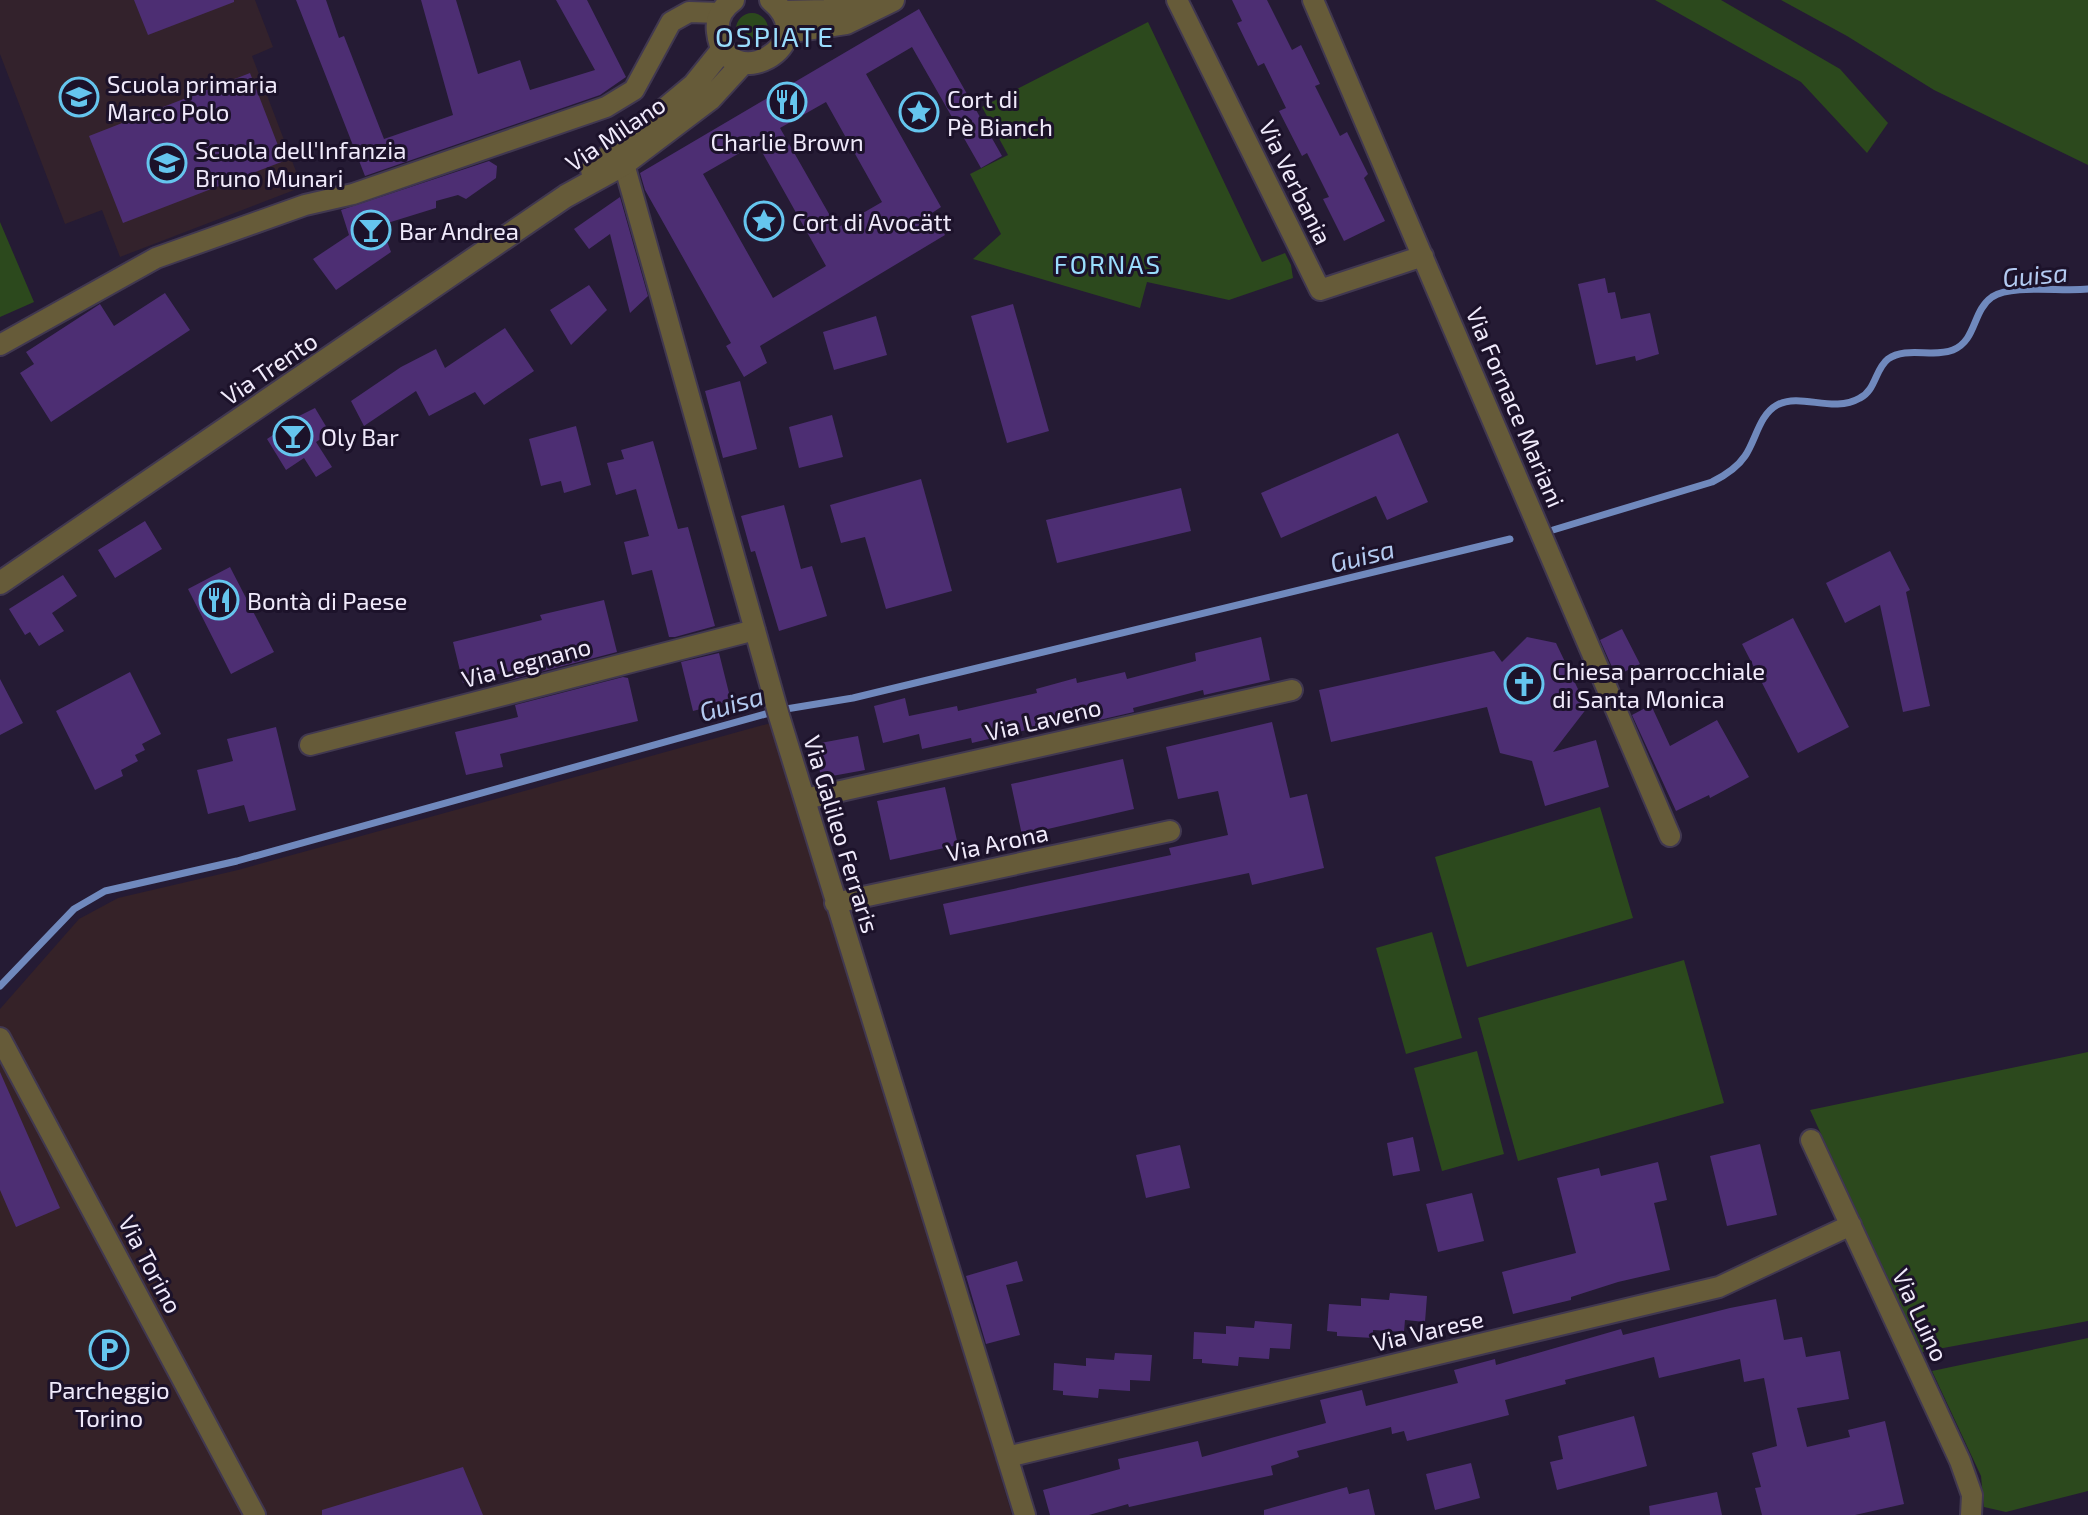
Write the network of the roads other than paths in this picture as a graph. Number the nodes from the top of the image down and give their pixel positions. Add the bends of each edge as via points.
1 (857, 0) edge
2 (893, 0) edge
3 (1177, 0) edge
4 (1313, 0) edge
5 (727, 7) edge
6 (777, 9) edge
7 (723, 49) junction
8 (743, 63) junction
9 (624, 164) junction
10 (566, 196) junction
11 (1423, 256) junction
12 (0, 345) edge
13 (0, 583) edge
14 (755, 630) junction
15 (1292, 690) dead end
16 (310, 745) dead end
17 (805, 799) junction
18 (1170, 831) dead end
19 (1670, 836) dead end
20 (835, 903) junction
21 (0, 1038) edge
22 (1811, 1140) dead end
23 (1851, 1225) junction
24 (1007, 1457) junction
25 (255, 1515) edge
26 (1025, 1515) edge
27 (1971, 1515) edge

1 - 6 street via 826,11
2 - 6 street via 846,23
3 - 11 street, Via Verbania via 1320,290
4 - 11 street, Via Fornace Mariani
5 - 7 street via 717,25
5 - 12 street via 689,12 671,22 634,90 622,100 156,258
6 - 8 street via 782,46 772,57
7 - 8 street
7 - 10 street, Via Milano via 694,85
8 - 9 street, Via Milano via 710,99
9 - 10 street, Via Milano
9 - 14 street, Via Galileo Ferraris
10 - 13 street, Via Trento
11 - 19 street, Via Fornace Mariani
14 - 16 street, Via Legnano
14 - 17 street, Via Galileo Ferraris
15 - 17 street, Via Laveno
17 - 20 street, Via Galileo Ferraris
18 - 20 street, Via Arona
20 - 24 street, Via Galileo Ferraris
21 - 25 street, Via Torino
22 - 23 street, Via Luino
23 - 24 street, Via Varese via 1719,1287
23 - 27 street, Via Luino via 1960,1461 1972,1495
24 - 26 street, Via Galileo Ferraris

